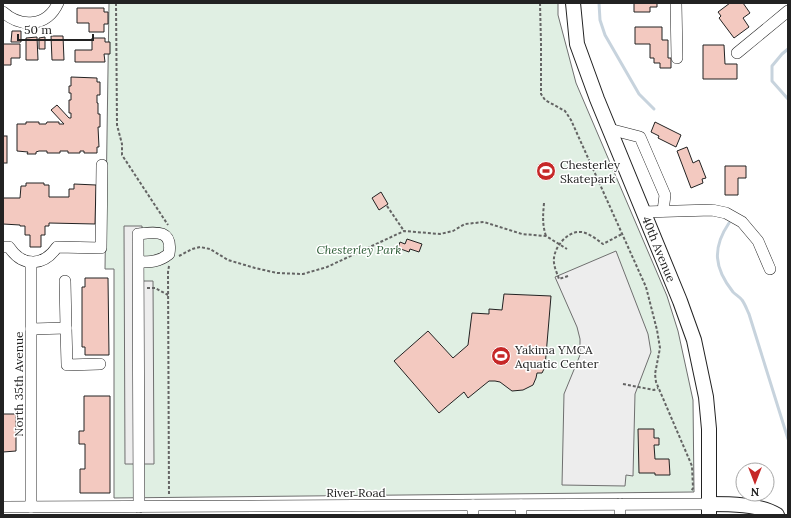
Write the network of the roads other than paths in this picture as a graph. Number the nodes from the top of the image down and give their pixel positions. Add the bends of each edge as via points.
1 (58, 3) edge
2 (573, 3) edge
3 (676, 3) edge
4 (788, 11) edge
5 (3, 12) edge
6 (736, 53) dead end
7 (677, 58) dead end
8 (609, 129) junction
9 (102, 165) dead end
10 (663, 211) junction
11 (643, 212) junction
12 (3, 247) edge
13 (31, 262) junction
14 (138, 262) dead end
15 (770, 269) dead end
16 (65, 281) dead end
17 (31, 328) junction
18 (66, 328) junction
19 (100, 364) dead end
20 (3, 507) edge
21 (31, 507) junction
22 (139, 507) junction
23 (709, 509) edge
24 (275, 510) edge
25 (361, 510) edge
26 (441, 510) edge
27 (473, 510) edge
28 (521, 510) edge
29 (620, 510) edge
30 (151, 511) edge
31 (777, 515) edge

1 - 5 street via 51,14 32,23 12,20
2 - 8 main road, 40th Avenue via 577,44
3 - 7 street
4 - 6 street
8 - 10 street via 640,137 665,196
8 - 11 main road, 40th Avenue
9 - 13 street via 101,248 57,247 52,255 44,260
10 - 11 street
10 - 15 street via 712,210 726,213 742,222 758,241
11 - 23 main road, 40th Avenue via 680,301 695,348 709,429
12 - 13 street via 9,247 24,261
13 - 17 street, North 35th Avenue
14 - 22 street
16 - 18 street
17 - 18 street
17 - 21 street, North 35th Avenue
18 - 19 street via 67,365
20 - 21 street, River Road
21 - 22 street, River Road
22 - 30 street, River Road
23 - 29 street, River Road
23 - 31 main road via 731,504 758,508
24 - 25 street, River Road
24 - 30 street, River Road
25 - 26 street, River Road
26 - 27 street, River Road
27 - 28 street, River Road
28 - 29 street, River Road

